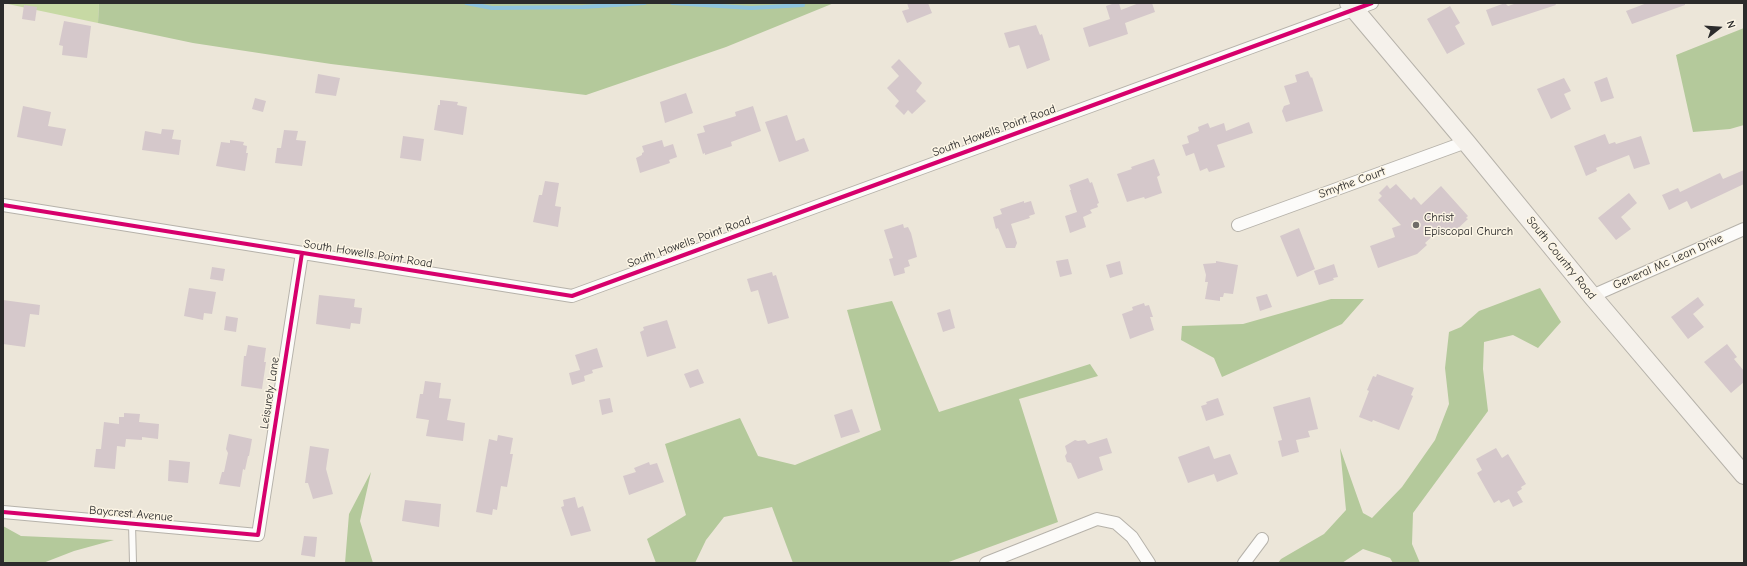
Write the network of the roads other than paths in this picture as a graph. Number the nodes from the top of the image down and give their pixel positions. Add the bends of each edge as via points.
1 (1372, 3) edge
2 (1352, 6) edge
3 (1466, 142) junction
4 (3, 205) edge
5 (1238, 225) dead end
6 (1744, 229) edge
7 (302, 253) junction
8 (1592, 296) junction
9 (1744, 475) edge
10 (3, 512) edge
11 (132, 524) junction
12 (258, 535) joint
13 (1262, 538) dead end
14 (133, 563) edge
15 (986, 563) edge
16 (1149, 563) edge
17 (1244, 563) edge

1 - 2 street, South Howells Point Road
2 - 3 main road, South Country Road
2 - 7 street, South Howells Point Road via 572,296
3 - 5 street, Smythe Court
3 - 8 main road, South Country Road
4 - 7 street, South Howells Point Road
6 - 8 street, General Mc Lean Drive
7 - 12 street, Leisurely Lane
8 - 9 main road, South Country Road
10 - 11 street, Baycrest Avenue
11 - 12 street, Baycrest Avenue
11 - 14 lane
13 - 17 street
15 - 16 street via 1097,519 1116,523 1132,537

